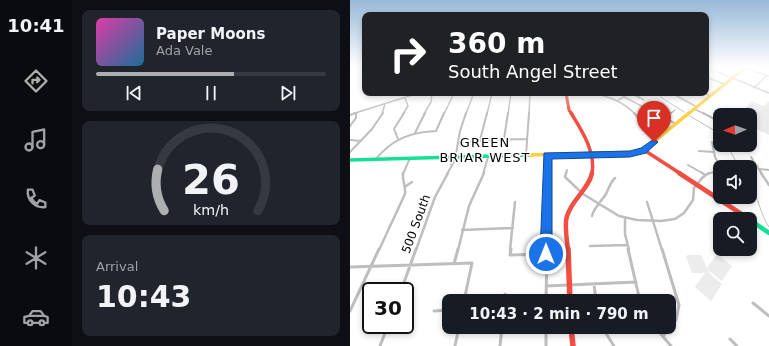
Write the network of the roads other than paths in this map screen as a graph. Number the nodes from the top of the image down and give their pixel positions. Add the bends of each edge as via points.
1 (742, 83) edge
2 (760, 83) edge
3 (724, 84) edge
4 (754, 88) junction
5 (769, 93) edge
6 (408, 96) edge
7 (432, 96) edge
8 (453, 96) edge
9 (472, 96) edge
10 (491, 96) edge
11 (511, 96) edge
12 (530, 96) edge
13 (567, 96) edge
14 (603, 96) edge
15 (677, 96) edge
16 (710, 96) joint
17 (405, 97) junction
18 (624, 97) joint
19 (638, 97) edge
20 (644, 100) dead end
21 (617, 101) junction
22 (385, 104) junction
23 (661, 104) dead end
24 (657, 106) junction
25 (696, 108) junction
26 (675, 110) dead end
27 (651, 111) junction
28 (356, 113) junction
29 (671, 114) junction
30 (350, 115) edge
31 (665, 118) junction
32 (713, 118) edge
33 (676, 124) junction
34 (350, 126) edge
35 (415, 133) junction
36 (662, 135) junction
37 (398, 139) junction
38 (504, 139) junction
39 (527, 139) junction
40 (350, 140) edge
41 (480, 140) junction
42 (361, 141) junction
43 (712, 142) dead end
44 (459, 143) junction
45 (713, 147) edge
46 (644, 150) junction
47 (699, 151) dead end
48 (350, 152) edge
49 (713, 152) edge
50 (714, 152) edge
51 (590, 154) junction
52 (526, 156) junction
53 (548, 156) junction
54 (488, 157) junction
55 (751, 157) dead end
56 (410, 158) junction
57 (454, 158) junction
58 (376, 159) junction
59 (350, 160) edge
60 (717, 160) edge
61 (688, 165) dead end
62 (759, 169) junction
63 (567, 170) dead end
64 (713, 170) edge
65 (769, 170) edge
66 (705, 175) junction
67 (615, 178) dead end
68 (412, 182) dead end
69 (698, 184) junction
70 (769, 185) edge
71 (406, 186) junction
72 (713, 192) edge
73 (582, 193) junction
74 (515, 202) dead end
75 (647, 202) dead end
76 (599, 203) junction
77 (732, 204) edge
78 (742, 212) edge
79 (592, 216) dead end
80 (625, 218) junction
81 (653, 220) junction
82 (757, 224) edge
83 (513, 228) junction
84 (462, 230) junction
85 (769, 232) edge
86 (627, 245) junction
87 (590, 246) dead end
88 (546, 254) junction
89 (454, 264) junction
90 (410, 265) junction
91 (371, 267) junction
92 (351, 268) dead end
93 (404, 282) edge
94 (636, 282) junction
95 (594, 284) junction
96 (569, 285) junction
97 (546, 286) junction
98 (465, 294) edge
99 (546, 294) edge
100 (570, 294) edge
101 (595, 294) edge
102 (639, 294) edge
103 (753, 303) dead end
104 (442, 310) edge
105 (350, 311) edge
106 (434, 311) dead end
107 (769, 316) edge
108 (385, 334) edge
109 (458, 334) edge
110 (501, 334) edge
111 (546, 334) edge
112 (572, 334) edge
113 (606, 334) edge
114 (663, 336) joint
115 (730, 339) dead end
116 (380, 346) edge
117 (455, 346) edge
118 (500, 346) edge
119 (546, 346) edge
120 (572, 346) edge
121 (614, 346) edge
122 (672, 346) edge
123 (737, 346) edge

1 - 4 street
2 - 4 street
3 - 16 main road
4 - 5 street
6 - 17 street
7 - 35 street
8 - 35 street via 436,131
9 - 44 street, 500 South via 460,131
10 - 41 street
11 - 38 street
12 - 39 street
13 - 51 main road via 569,110 586,136
14 - 21 street
15 - 25 street
16 - 25 main road
17 - 22 street
17 - 37 street via 408,106 394,129
18 - 21 street
18 - 27 street
19 - 20 street
21 - 36 street
22 - 28 street
22 - 42 street via 385,111
23 - 24 street
24 - 27 street
24 - 29 street
25 - 32 street
25 - 33 main road
26 - 29 street
27 - 31 street
28 - 30 street
28 - 34 street via 356,118
29 - 31 street
31 - 33 street
33 - 36 main road
35 - 37 street
36 - 46 main road
37 - 58 street
38 - 39 street
38 - 41 street
39 - 52 street
40 - 42 street
41 - 44 street
42 - 48 street
43 - 45 street
44 - 57 street, 500 South
46 - 51 main road via 630,154
46 - 69 main road
47 - 49 street
50 - 60 street
51 - 53 main road
51 - 73 main road via 593,174
52 - 53 main road
52 - 54 main road
53 - 88 street
54 - 57 main road
54 - 84 street
55 - 62 street
56 - 57 main road
56 - 58 main road
56 - 71 street via 402,176
57 - 90 street, 500 South via 448,175 435,197
58 - 59 main road
61 - 66 street
62 - 65 street
62 - 70 street
63 - 73 street via 567,182
64 - 66 street
66 - 69 street
67 - 76 street
68 - 71 street
69 - 72 main road
69 - 81 street via 693,191 691,205 682,215
71 - 91 street via 402,201
73 - 76 street
73 - 96 main road via 572,204 566,217
74 - 83 street
75 - 81 street
76 - 79 street
76 - 80 street
77 - 78 main road
80 - 81 street
80 - 86 street
81 - 114 street via 679,305 676,320
82 - 85 main road
83 - 84 street
83 - 88 street via 510,255
84 - 89 street
86 - 87 street
86 - 94 street
88 - 97 street
89 - 90 street
89 - 98 street via 472,263
90 - 91 street
90 - 93 street, 500 South
91 - 92 street
91 - 105 street
94 - 95 street
94 - 102 street
95 - 96 street
95 - 101 street
96 - 97 street
96 - 100 main road
97 - 99 street
103 - 107 street
104 - 106 street
108 - 116 street
109 - 117 street
110 - 118 street
111 - 119 street
112 - 120 main road
113 - 121 street
114 - 122 street
115 - 123 street

